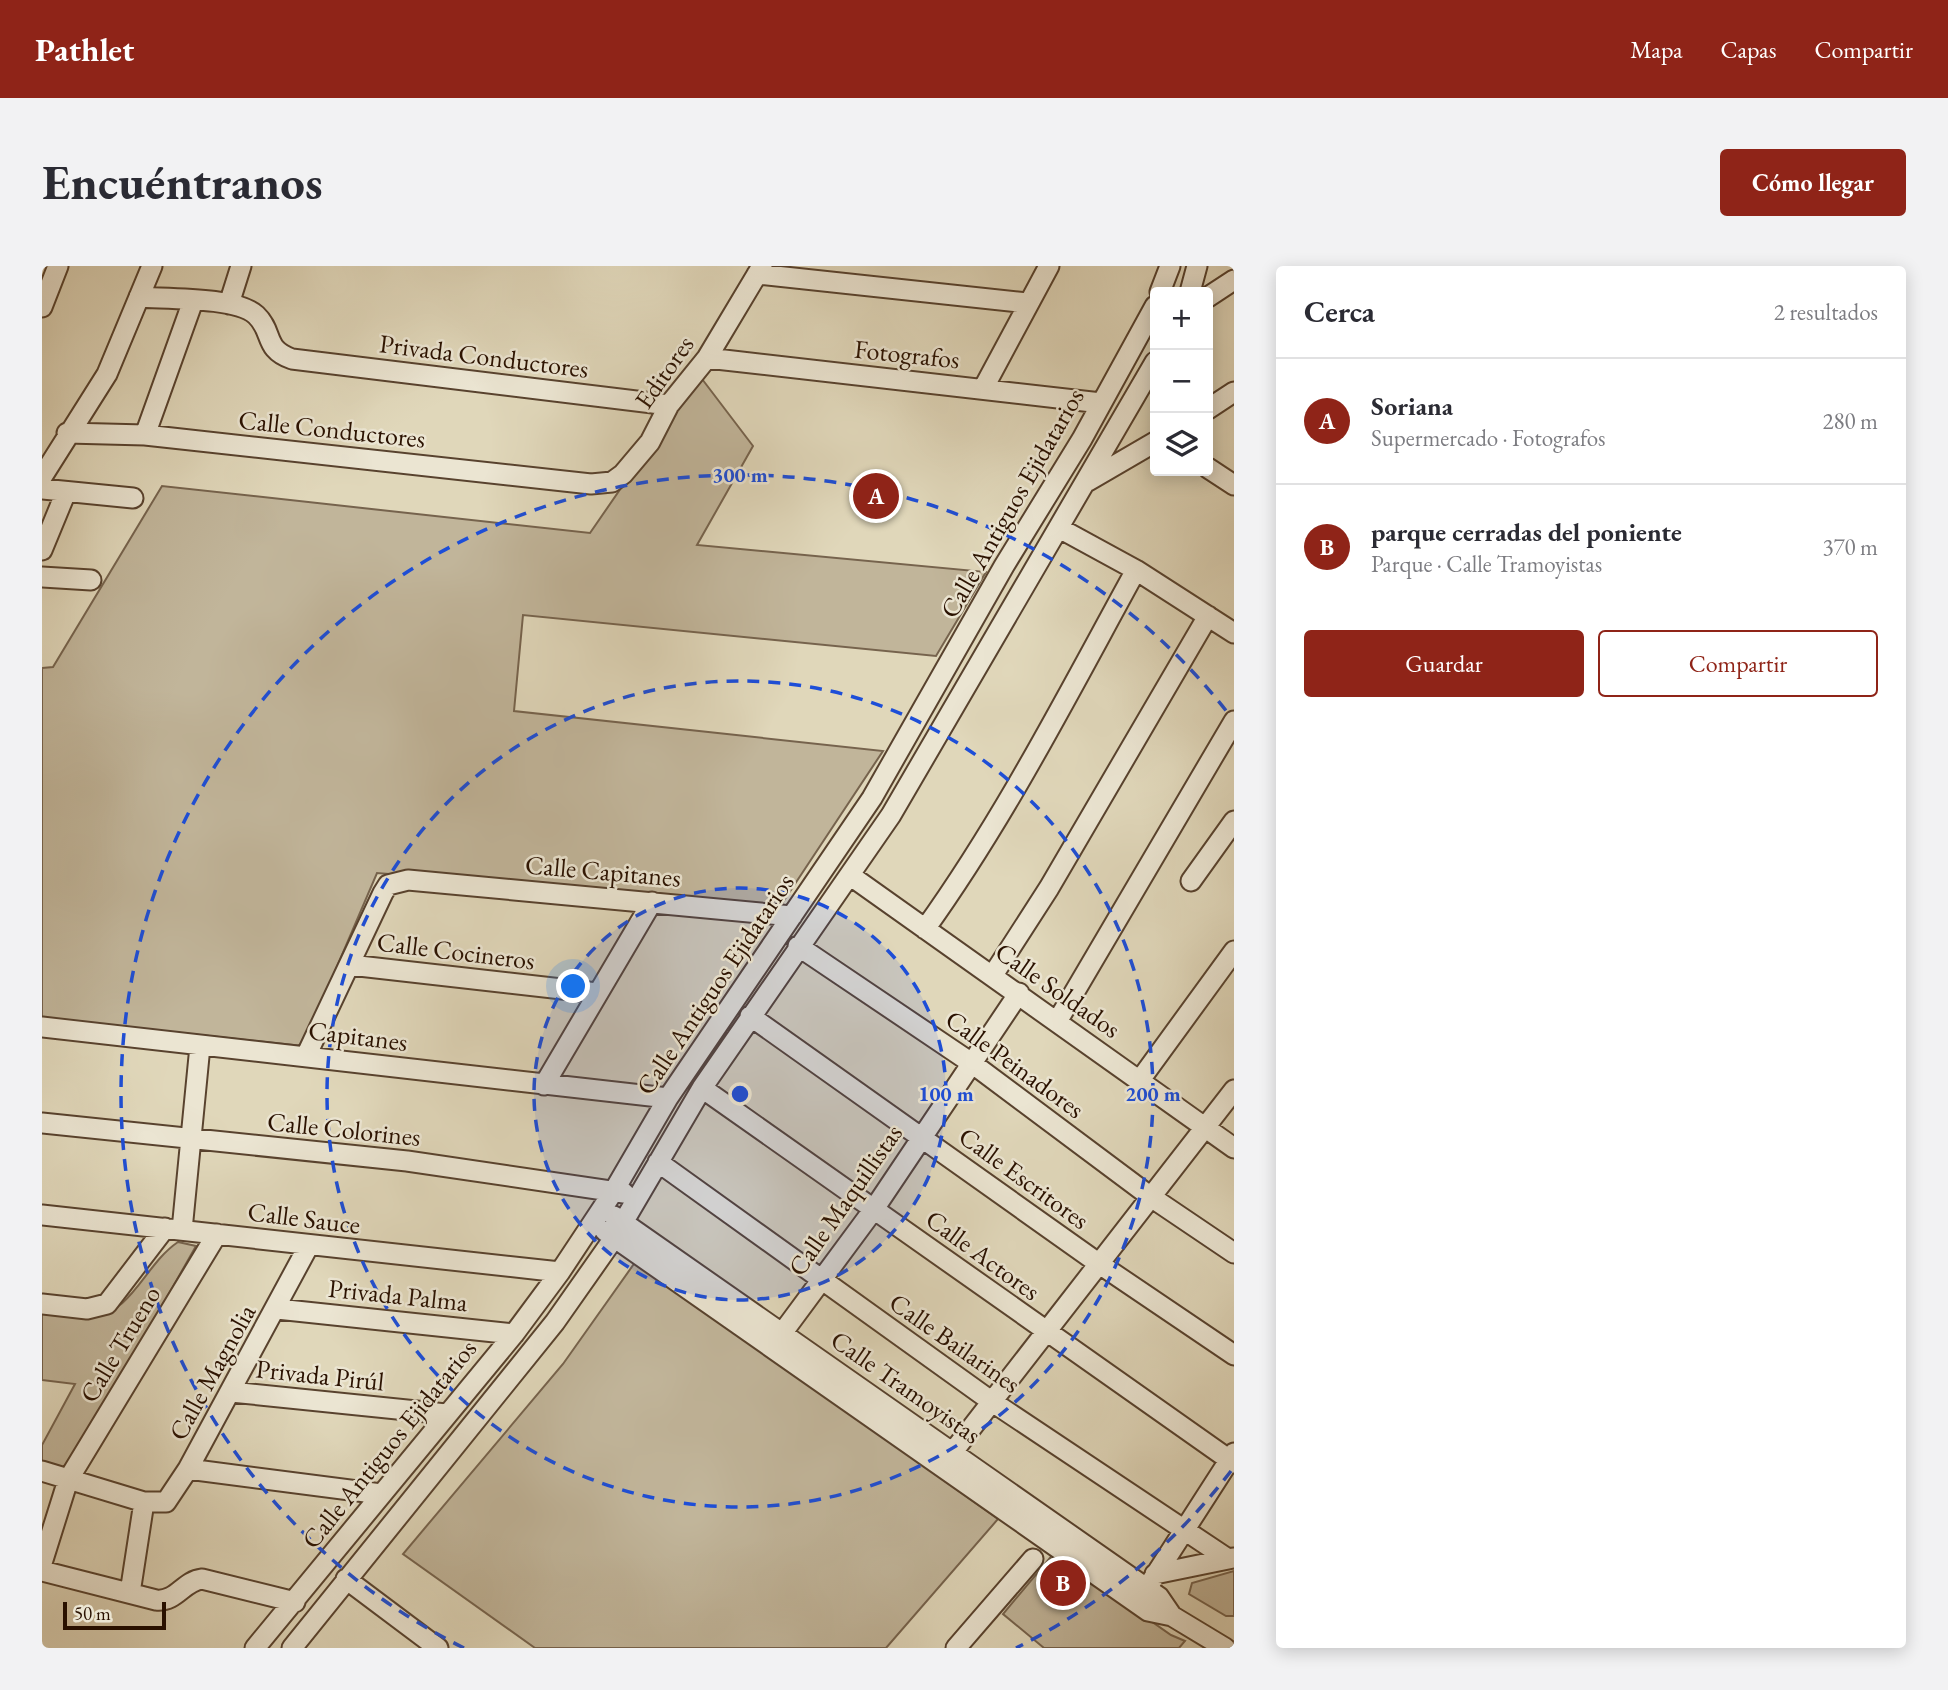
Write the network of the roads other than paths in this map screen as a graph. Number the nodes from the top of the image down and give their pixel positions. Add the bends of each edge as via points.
1 (58, 266) edge
2 (152, 266) edge
3 (241, 266) edge
4 (1049, 266) edge
5 (1170, 266) edge
6 (1197, 266) edge
7 (759, 270) edge
8 (1234, 280) edge
9 (1162, 287) edge
10 (1191, 287) edge
11 (1213, 294) edge
12 (139, 297) junction
13 (193, 301) junction
14 (1027, 303) junction
15 (229, 304) junction
16 (42, 307) edge
17 (1150, 315) edge
18 (707, 358) junction
19 (1150, 371) edge
20 (983, 389) junction
21 (1234, 392) edge
22 (1101, 403) junction
23 (670, 405) junction
24 (1213, 406) edge
25 (67, 433) junction
26 (145, 435) junction
27 (1150, 445) edge
28 (1213, 471) edge
29 (42, 477) edge
30 (1087, 482) junction
31 (591, 484) joint
32 (1234, 485) edge
33 (42, 489) edge
34 (66, 492) junction
35 (133, 498) dead end
36 (1059, 528) junction
37 (42, 550) edge
38 (1136, 570) junction
39 (42, 577) edge
40 (90, 580) dead end
41 (1208, 616) junction
42 (1234, 633) edge
43 (1234, 721) edge
44 (1234, 821) edge
45 (851, 876) junction
46 (1191, 881) dead end
47 (652, 902) junction
48 (792, 916) junction
49 (925, 929) junction
50 (798, 946) junction
51 (1234, 951) edge
52 (350, 965) junction
53 (993, 975) junction
54 (597, 993) junction
55 (1019, 993) junction
56 (750, 1016) junction
57 (1058, 1020) junction
58 (42, 1027) edge
59 (200, 1046) junction
60 (306, 1056) junction
61 (973, 1064) junction
62 (1140, 1080) junction
63 (544, 1085) junction
64 (702, 1088) junction
65 (1234, 1090) edge
66 (668, 1098) junction
67 (42, 1123) edge
68 (1203, 1127) junction
69 (922, 1137) junction
70 (190, 1139) junction
71 (1234, 1148) edge
72 (658, 1162) junction
73 (615, 1189) junction
74 (1151, 1197) junction
75 (638, 1198) junction
76 (874, 1209) junction
77 (598, 1214) junction
78 (42, 1215) edge
79 (173, 1229) junction
80 (618, 1230) junction
81 (217, 1234) junction
82 (309, 1245) junction
83 (1234, 1253) edge
84 (1098, 1263) junction
85 (560, 1272) junction
86 (820, 1280) junction
87 (42, 1304) edge
88 (277, 1309) junction
89 (783, 1332) junction
90 (1044, 1332) junction
91 (514, 1334) junction
92 (1234, 1355) edge
93 (231, 1392) junction
94 (991, 1401) junction
95 (446, 1414) junction
96 (952, 1452) junction
97 (1232, 1459) edge
98 (188, 1469) junction
99 (42, 1471) edge
100 (68, 1480) junction
101 (381, 1494) junction
102 (144, 1502) junction
103 (1184, 1531) junction
104 (1231, 1558) edge
105 (1033, 1559) dead end
106 (42, 1563) edge
107 (42, 1571) edge
108 (346, 1579) junction
109 (1146, 1589) junction
110 (130, 1593) junction
111 (295, 1602) junction
112 (1197, 1641) edge
113 (295, 1647) edge
114 (255, 1648) edge
115 (438, 1648) edge
116 (956, 1648) edge
117 (1225, 1648) edge

1 - 16 street
2 - 12 street
3 - 15 street
4 - 14 street
5 - 9 street
6 - 10 street
7 - 14 street
7 - 18 street, Editores
8 - 11 street
12 - 13 street
12 - 25 street via 107,374
13 - 15 street
13 - 26 street
14 - 20 street
15 - 23 street, Privada Conductores via 256,315 272,348 292,359
17 - 22 street, Calle Antiguos Ejidatarios
18 - 20 street, Fotografos
18 - 23 street, Editores
19 - 30 street, Calle Antiguos Ejidatarios
20 - 22 street, Fotografos
21 - 24 street
22 - 48 street, Calle Antiguos Ejidatarios via 872,798
23 - 31 street, Editores via 650,442 623,474 612,482
25 - 26 street, Calle Conductores
25 - 29 street
26 - 31 street, Calle Conductores
27 - 30 street
28 - 32 street
30 - 36 street, Calle Antiguos Ejidatarios
33 - 34 street
34 - 35 street
34 - 37 street
36 - 38 street
36 - 45 street, Calle Antiguos Ejidatarios via 891,816
38 - 41 street
38 - 49 street via 1009,802
39 - 40 street
41 - 42 street
41 - 53 street
43 - 57 street
44 - 46 street
45 - 49 street, Calle Soldados
45 - 50 street, Calle Antiguos Ejidatarios
47 - 48 street, Calle Capitanes
47 - 52 street, Calle Capitanes via 408,880 388,885
47 - 54 street
48 - 66 street, Calle Antiguos Ejidatarios
49 - 53 street, Calle Soldados
50 - 56 street, Calle Antiguos Ejidatarios
50 - 61 street, Calle Peinadores
51 - 62 street
52 - 54 street, Calle Cocineros
52 - 60 street
53 - 55 street, Calle Soldados
54 - 63 street
55 - 57 street, Calle Soldados
55 - 61 street, Calle Maquillistas
56 - 64 street, Calle Antiguos Ejidatarios
56 - 69 street, Calle Escritores
57 - 62 street, Calle Soldados
58 - 59 street, Capitanes
59 - 60 street, Capitanes
59 - 70 street
60 - 63 street, Capitanes
61 - 69 street, Calle Maquillistas
61 - 74 street, Calle Peinadores
62 - 68 street, Calle Soldados
63 - 66 street, Capitanes
64 - 72 street, Calle Antiguos Ejidatarios
64 - 76 street, Calle Actores
65 - 68 street
66 - 73 street, Calle Antiguos Ejidatarios
67 - 70 street, Calle Colorines
68 - 71 street, Calle Soldados
68 - 74 street
69 - 76 street, Calle Maquillistas
69 - 84 street, Calle Escritores
70 - 73 street, Calle Colorines via 407,1161
70 - 79 street
72 - 75 street, Calle Antiguos Ejidatarios
72 - 86 street, Calle Bailarines
73 - 75 street, Calle Colorines
73 - 77 street, Calle Antiguos Ejidatarios
74 - 83 street, Calle Peinadores
74 - 84 street
75 - 80 street, Calle Antiguos Ejidatarios
76 - 86 street, Calle Maquillistas
76 - 90 street, Calle Actores
77 - 80 street, Calle Tramoyistas
77 - 85 street, Calle Antiguos Ejidatarios
78 - 79 street, Calle Sauce
79 - 81 street, Calle Sauce
79 - 87 street via 107,1304 87,1309
80 - 89 street, Calle Tramoyistas
80 - 108 street, Calle Antiguos Ejidatarios via 555,1322
80 - 109 street, Calle Tramoyistas
81 - 82 street, Calle Sauce
81 - 100 street, Calle Trueno
82 - 85 street, Calle Sauce
82 - 88 street, Calle Magnolia
84 - 90 street
84 - 92 street, Calle Escritores
85 - 91 street, Calle Antiguos Ejidatarios
86 - 89 street, Calle Maquillistas
86 - 94 street, Calle Bailarines
88 - 91 street, Privada Palma
88 - 93 street, Calle Magnolia
89 - 96 street, Calle Tramoyistas
90 - 94 street
90 - 97 street, Calle Actores
91 - 95 street, Calle Antiguos Ejidatarios
93 - 95 street, Privada Pirúl
93 - 98 street, Calle Magnolia
94 - 96 street
94 - 103 street, Calle Bailarines
95 - 101 street, Calle Antiguos Ejidatarios
96 - 109 street, Calle Tramoyistas
97 - 103 street
98 - 101 street
98 - 102 street, Calle Magnolia via 166,1502
99 - 100 street
100 - 102 street
100 - 106 street, Calle Trueno
101 - 111 street, Calle Antiguos Ejidatarios
102 - 110 street
103 - 104 street, Calle Bailarines
103 - 109 street
104 - 109 street
105 - 116 street
107 - 110 street
108 - 113 street, Calle Antiguos Ejidatarios
108 - 115 street
109 - 112 street, Calle Tramoyistas via 1159,1597
110 - 111 street via 164,1601 202,1579
111 - 114 street, Calle Antiguos Ejidatarios
112 - 117 street, Calle Tramoyistas

